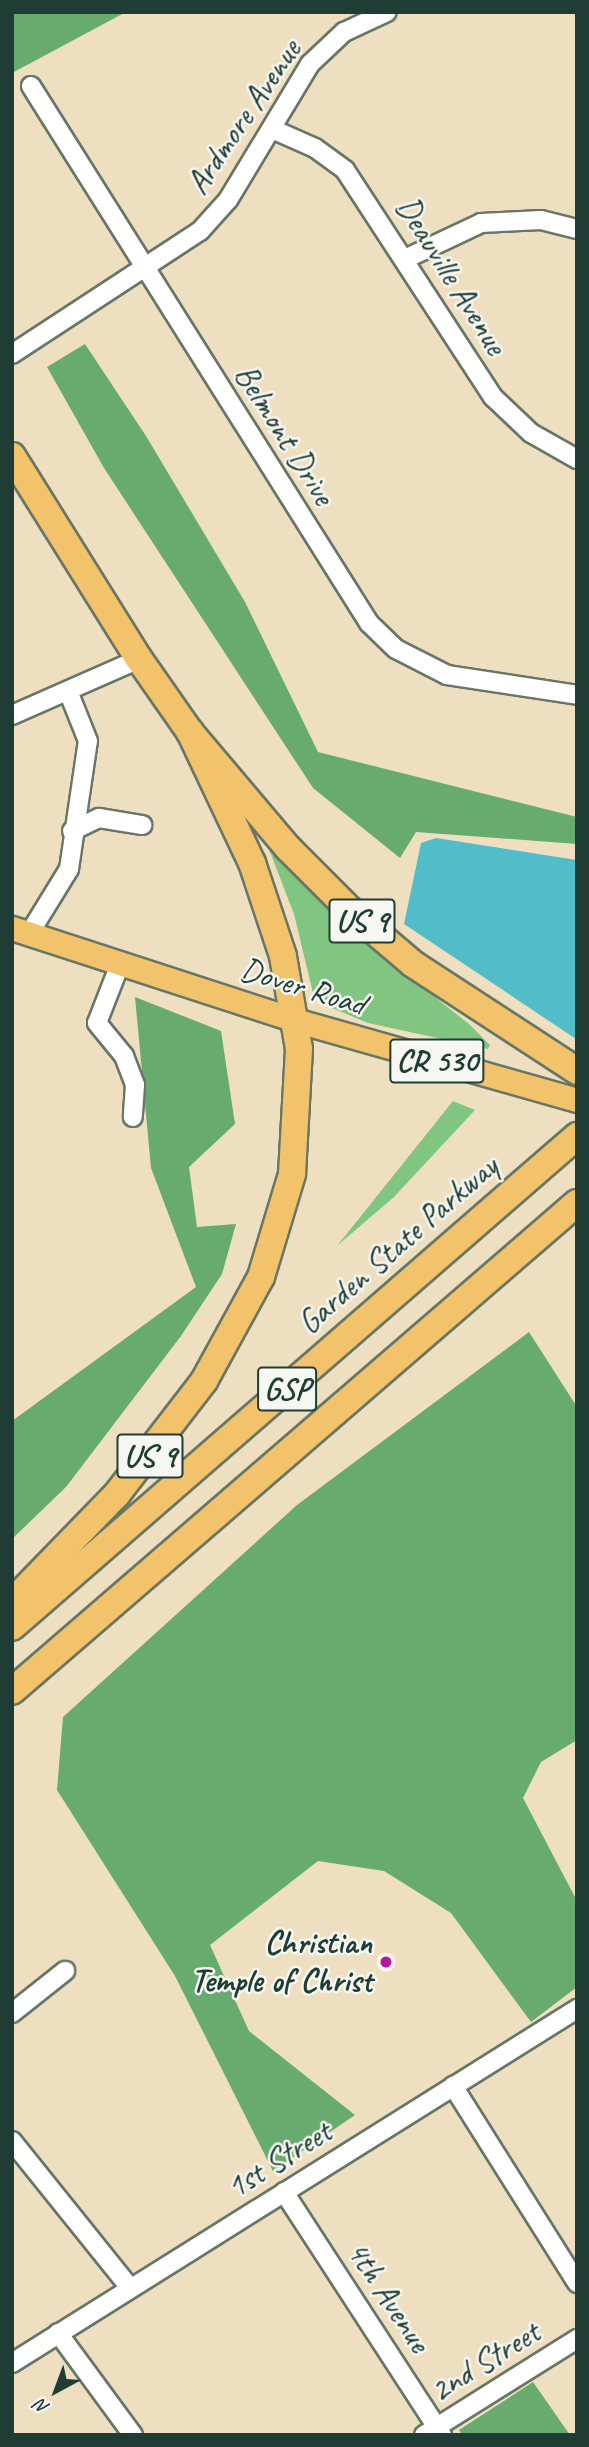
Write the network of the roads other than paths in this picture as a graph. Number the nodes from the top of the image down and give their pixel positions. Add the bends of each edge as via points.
1 (387, 12) edge
2 (31, 86) dead end
3 (272, 129) junction
4 (577, 229) edge
5 (405, 259) junction
6 (145, 269) junction
7 (12, 354) edge
8 (12, 456) edge
9 (577, 459) edge
10 (139, 659) junction
11 (68, 691) junction
12 (577, 695) edge
13 (12, 715) edge
14 (190, 732) junction
15 (142, 825) dead end
16 (72, 831) junction
17 (21, 931) edge
18 (120, 964) junction
19 (298, 1021) junction
20 (577, 1070) edge
21 (577, 1100) edge
22 (133, 1117) dead end
23 (569, 1143) edge
24 (577, 1203) edge
25 (12, 1602) edge
26 (12, 1627) edge
27 (12, 1691) edge
28 (65, 1971) dead end
29 (577, 2009) edge
30 (12, 2013) edge
31 (453, 2086) junction
32 (12, 2141) edge
33 (284, 2192) junction
34 (577, 2283) edge
35 (130, 2288) junction
36 (58, 2333) junction
37 (577, 2339) edge
38 (12, 2363) edge
39 (434, 2432) edge
40 (133, 2435) edge

1 - 3 street, Ardmore Avenue via 344,32 310,64
2 - 6 street, Belmont Drive
3 - 5 street, Deauville Avenue via 315,148 345,170
3 - 6 street, Ardmore Avenue via 228,200 200,231
4 - 5 street via 541,220 481,223
5 - 9 street, Deauville Avenue via 493,397 531,433
6 - 7 street, Ardmore Avenue
6 - 12 street, Belmont Drive via 350,597 387,640 447,675
8 - 10 highway, US 9
10 - 11 street
10 - 14 highway, US 9
11 - 13 street
11 - 16 street via 88,741
14 - 19 highway, US 9 via 252,863 283,956
14 - 20 highway, US 9 via 288,848 352,912 457,995
15 - 16 street via 99,818
16 - 17 street via 69,869
17 - 18 main road, Dover Road / CR 530
18 - 19 main road, Dover Road / CR 530
18 - 22 street via 97,1023 124,1056 135,1085
19 - 21 main road, Dover Road / CR 530
19 - 25 highway, US 9 via 300,1079 292,1174 275,1242 248,1304 222,1353 158,1446 75,1541
23 - 26 highway, Garden State Parkway / GSP
24 - 27 highway, GSP
28 - 30 street
29 - 31 street, 1st Street
31 - 33 street, 1st Street
31 - 34 street
32 - 35 street
33 - 35 street, 1st Street
33 - 39 street, 4th Avenue
35 - 36 street, 1st Street
36 - 38 street, 1st Street
36 - 40 street
37 - 39 street, 2nd Street

